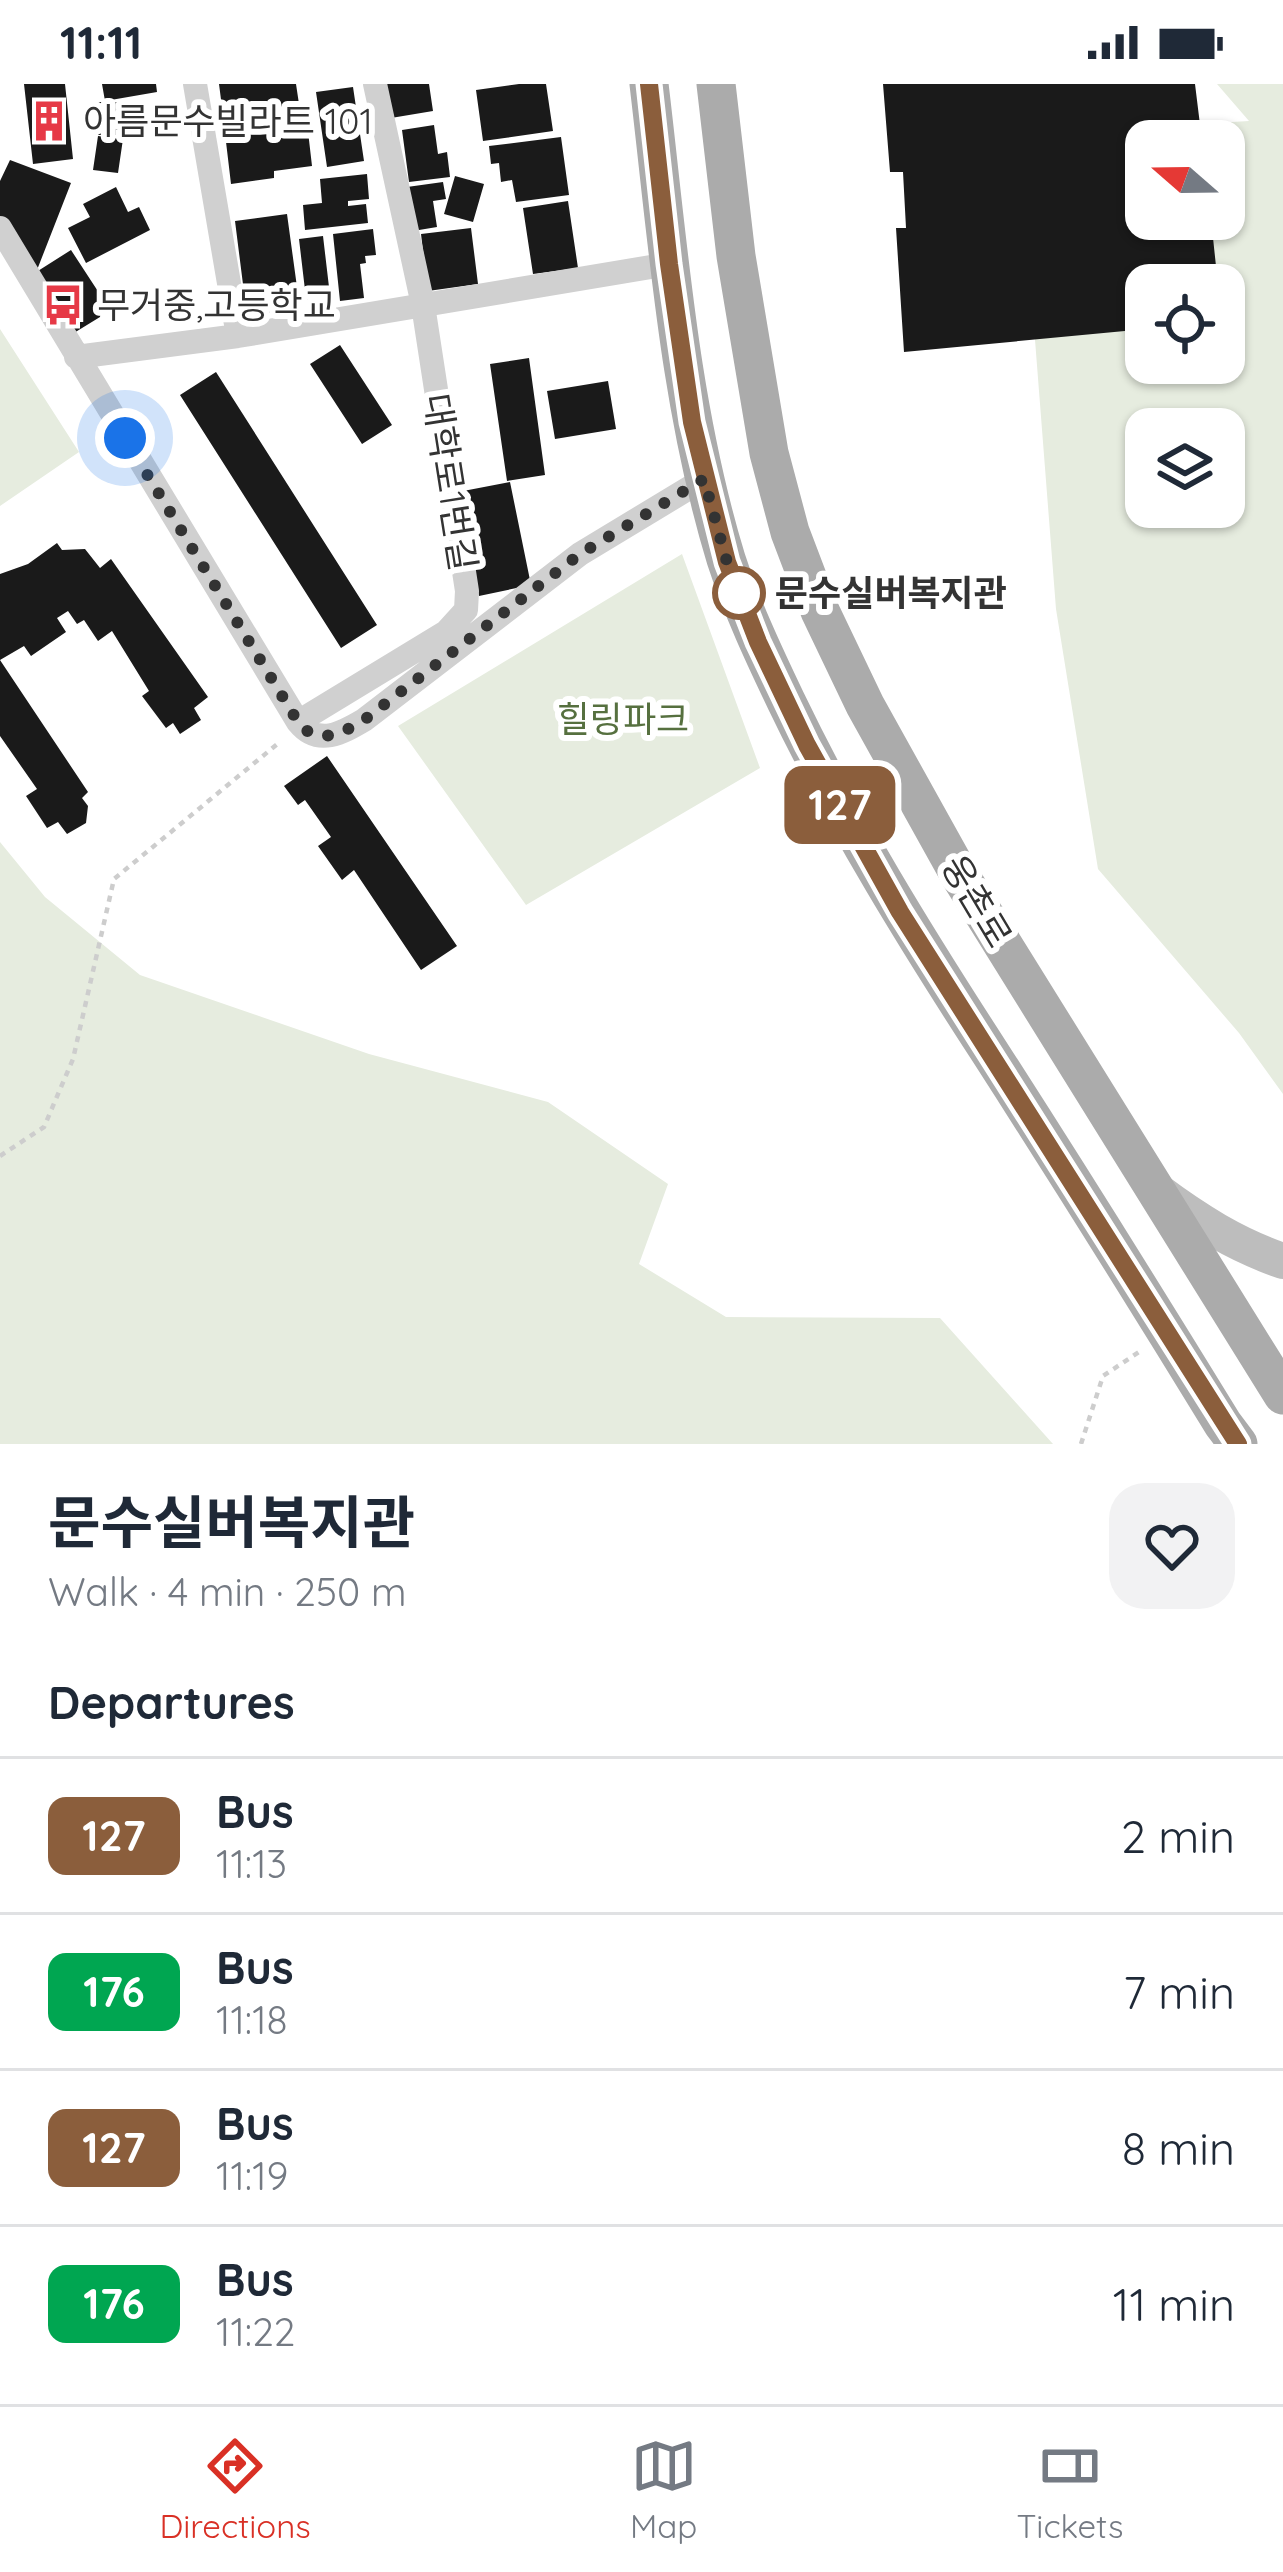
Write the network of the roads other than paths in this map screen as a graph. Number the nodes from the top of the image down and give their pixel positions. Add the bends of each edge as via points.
1 (195, 84) edge
2 (375, 84) edge
3 (639, 84) edge
4 (649, 84) edge
5 (716, 84) edge
6 (654, 128) junction
7 (0, 228) edge
8 (669, 264) junction
9 (423, 304) junction
10 (238, 337) junction
11 (76, 357) junction
12 (704, 479) junction
13 (299, 723) junction
14 (1152, 1187) junction
15 (1283, 1261) edge
16 (1281, 1388) edge
17 (1231, 1434) edge

1 - 10 street
2 - 9 street, 대학로1번길
3 - 6 main road
4 - 6 main road, 웅촌로
5 - 14 main road, 웅촌로 via 769,453 820,611 959,874
6 - 8 main road, 웅촌로
7 - 11 street
8 - 9 street
8 - 12 main road, 웅촌로
9 - 10 street
9 - 13 street, 대학로1번길 via 466,610 446,632
10 - 11 street
11 - 13 street
12 - 13 street via 580,554 364,720 328,736
12 - 17 main road, 웅촌로 via 727,562 807,745 900,912
14 - 15 main road via 1235,1242
14 - 16 main road, 웅촌로
16 - 17 main road

